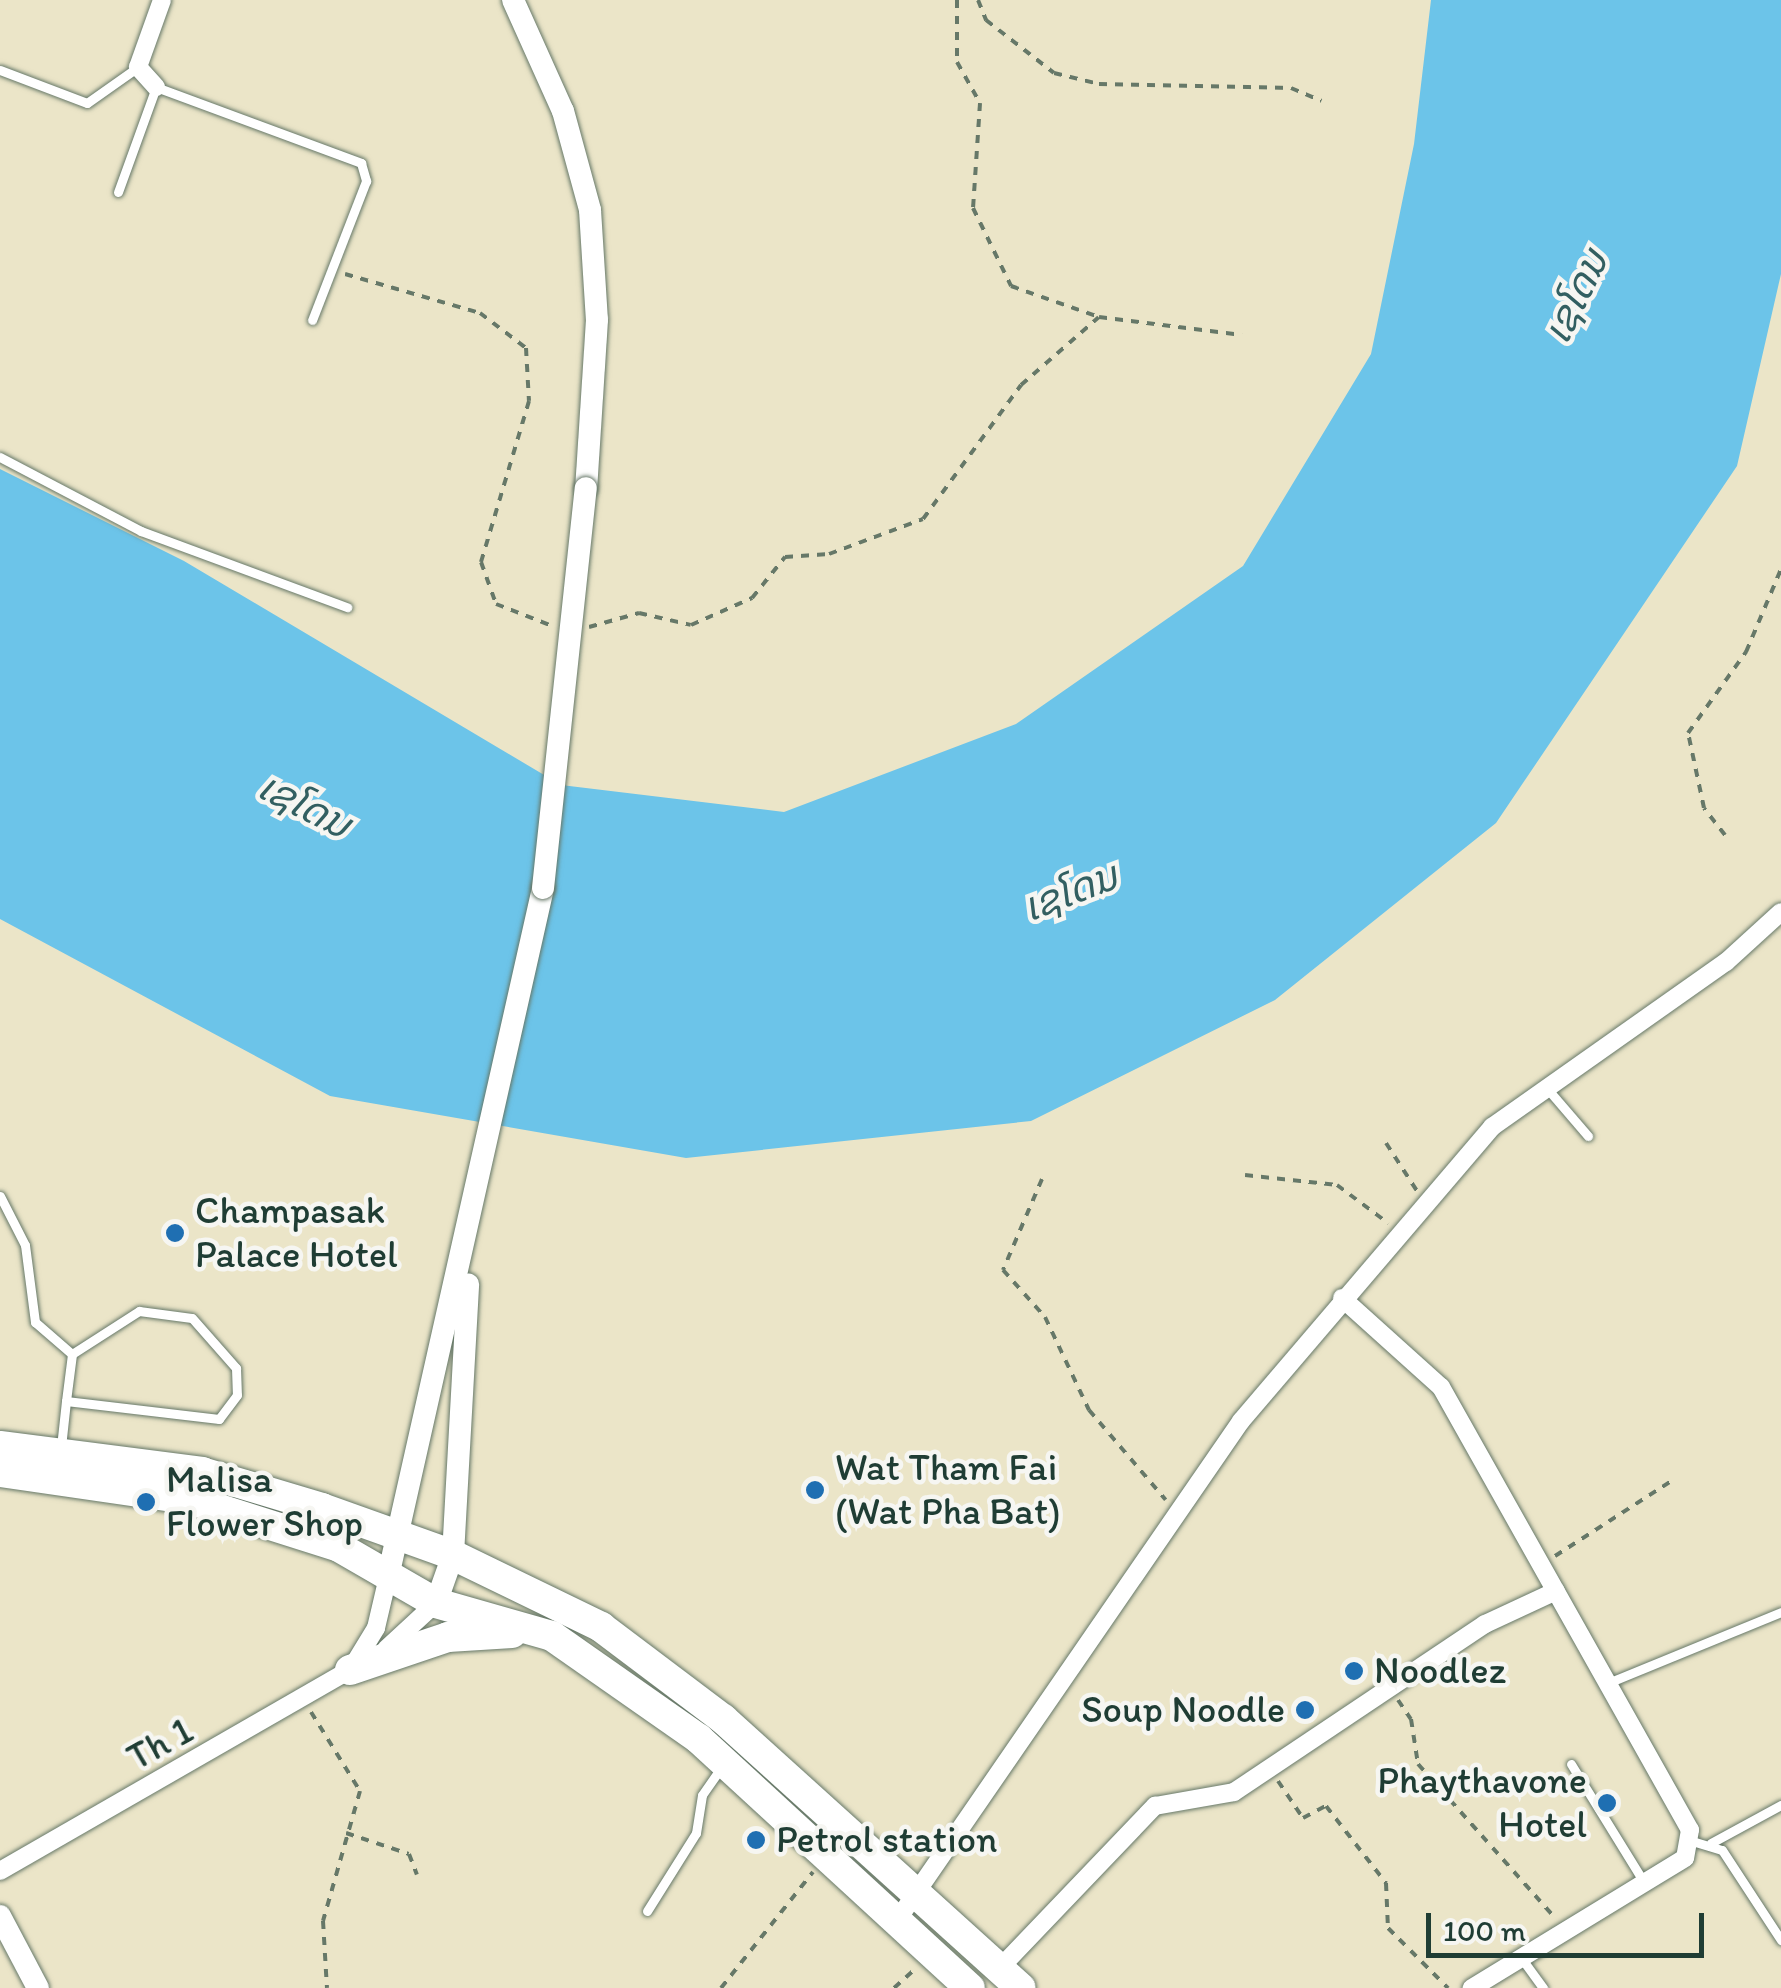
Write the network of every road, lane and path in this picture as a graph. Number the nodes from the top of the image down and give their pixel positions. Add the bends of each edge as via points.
1 (162, 0) edge
2 (513, 0) edge
3 (958, 0) edge
4 (978, 0) edge
5 (138, 68) junction
6 (0, 70) edge
7 (156, 87) junction
8 (1321, 101) dead end
9 (118, 192) dead end
10 (1098, 317) junction
11 (312, 320) dead end
12 (1242, 334) dead end
13 (0, 457) edge
14 (939, 505) dead end
15 (1781, 570) edge
16 (346, 607) dead end
17 (1725, 836) dead end
18 (1781, 912) edge
19 (1544, 1084) junction
20 (1588, 1136) dead end
21 (1386, 1144) dead end
22 (1245, 1175) dead end
23 (1042, 1179) dead end
24 (0, 1196) edge
25 (1425, 1204) junction
26 (472, 1216) junction
27 (1400, 1232) junction
28 (1342, 1298) junction
29 (72, 1354) junction
30 (66, 1401) junction
31 (0, 1446) edge
32 (61, 1452) junction
33 (0, 1472) edge
34 (1673, 1480) dead end
35 (1177, 1509) junction
36 (398, 1534) junction
37 (453, 1556) junction
38 (1542, 1564) junction
39 (387, 1581) junction
40 (1556, 1591) junction
41 (436, 1603) junction
42 (1781, 1612) edge
43 (552, 1636) junction
44 (350, 1670) junction
45 (1608, 1683) junction
46 (1388, 1687) junction
47 (304, 1700) junction
48 (726, 1762) junction
49 (1571, 1764) dead end
50 (1271, 1770) junction
51 (1781, 1805) edge
52 (346, 1833) junction
53 (1692, 1841) junction
54 (1711, 1843) junction
55 (828, 1853) junction
56 (0, 1871) edge
57 (417, 1875) dead end
58 (1644, 1882) junction
59 (921, 1895) junction
60 (647, 1911) dead end
61 (0, 1916) edge
62 (898, 1919) junction
63 (1564, 1929) junction
64 (1781, 1940) edge
65 (1520, 1957) junction
66 (1010, 1978) edge
67 (38, 1988) edge
68 (327, 1988) edge
69 (721, 1988) edge
70 (970, 1988) edge
71 (1448, 1988) edge
72 (1472, 1988) edge
73 (1543, 1988) edge

1 - 5 street
2 - 26 street, bridge via 564,111 590,210 598,320 543,888
3 - 10 path via 957,62 982,120 973,208 1011,286
4 - 8 path via 986,20 1054,73 1098,84 1291,88
5 - 6 lane via 87,103
5 - 7 street
7 - 9 lane
7 - 11 lane via 367,169
10 - 12 path
10 - 14 path via 1021,385
13 - 16 lane via 141,531
15 - 17 path via 1746,652 1688,733 1704,808
18 - 19 street via 1726,962
19 - 20 lane
19 - 25 street
21 - 25 path
22 - 27 path via 1337,1186
23 - 35 path via 1004,1270 1045,1318 1124,1458
24 - 29 lane via 25,1245 36,1322
25 - 27 street
26 - 36 street
26 - 37 street
27 - 28 street
28 - 35 street
28 - 38 street via 1441,1388
29 - 30 lane
29 - 30 lane via 139,1311 181,1313 236,1368 238,1395 219,1420
30 - 32 lane
31 - 32 highway
32 - 36 highway via 202,1472
33 - 39 highway via 188,1499 339,1547
34 - 38 path
35 - 59 street
36 - 37 highway
36 - 39 street
37 - 41 street
37 - 59 highway via 601,1627 723,1719
38 - 40 street
39 - 41 highway
39 - 44 street, Th 1 via 376,1628
40 - 45 street
40 - 46 street
41 - 43 highway
41 - 44 street, Th 1 via 403,1639
42 - 45 lane
43 - 44 highway via 448,1637
43 - 48 highway
44 - 47 street, Th 1
45 - 53 street
46 - 50 street
46 - 63 path via 1412,1720 1418,1764
47 - 52 path via 360,1791
47 - 56 street, Th 1
48 - 55 highway
48 - 60 lane
49 - 58 lane
50 - 66 street via 1214,1800 1155,1806
50 - 71 path via 1302,1818 1326,1806 1386,1883 1388,1928
51 - 54 lane
52 - 57 path via 409,1854
52 - 68 path via 323,1921
53 - 54 lane
53 - 58 street via 1685,1858
54 - 64 lane
55 - 62 highway
55 - 69 path
58 - 63 street
59 - 62 street
59 - 66 highway
61 - 67 street
62 - 70 highway
63 - 65 street
65 - 72 street
65 - 73 lane

